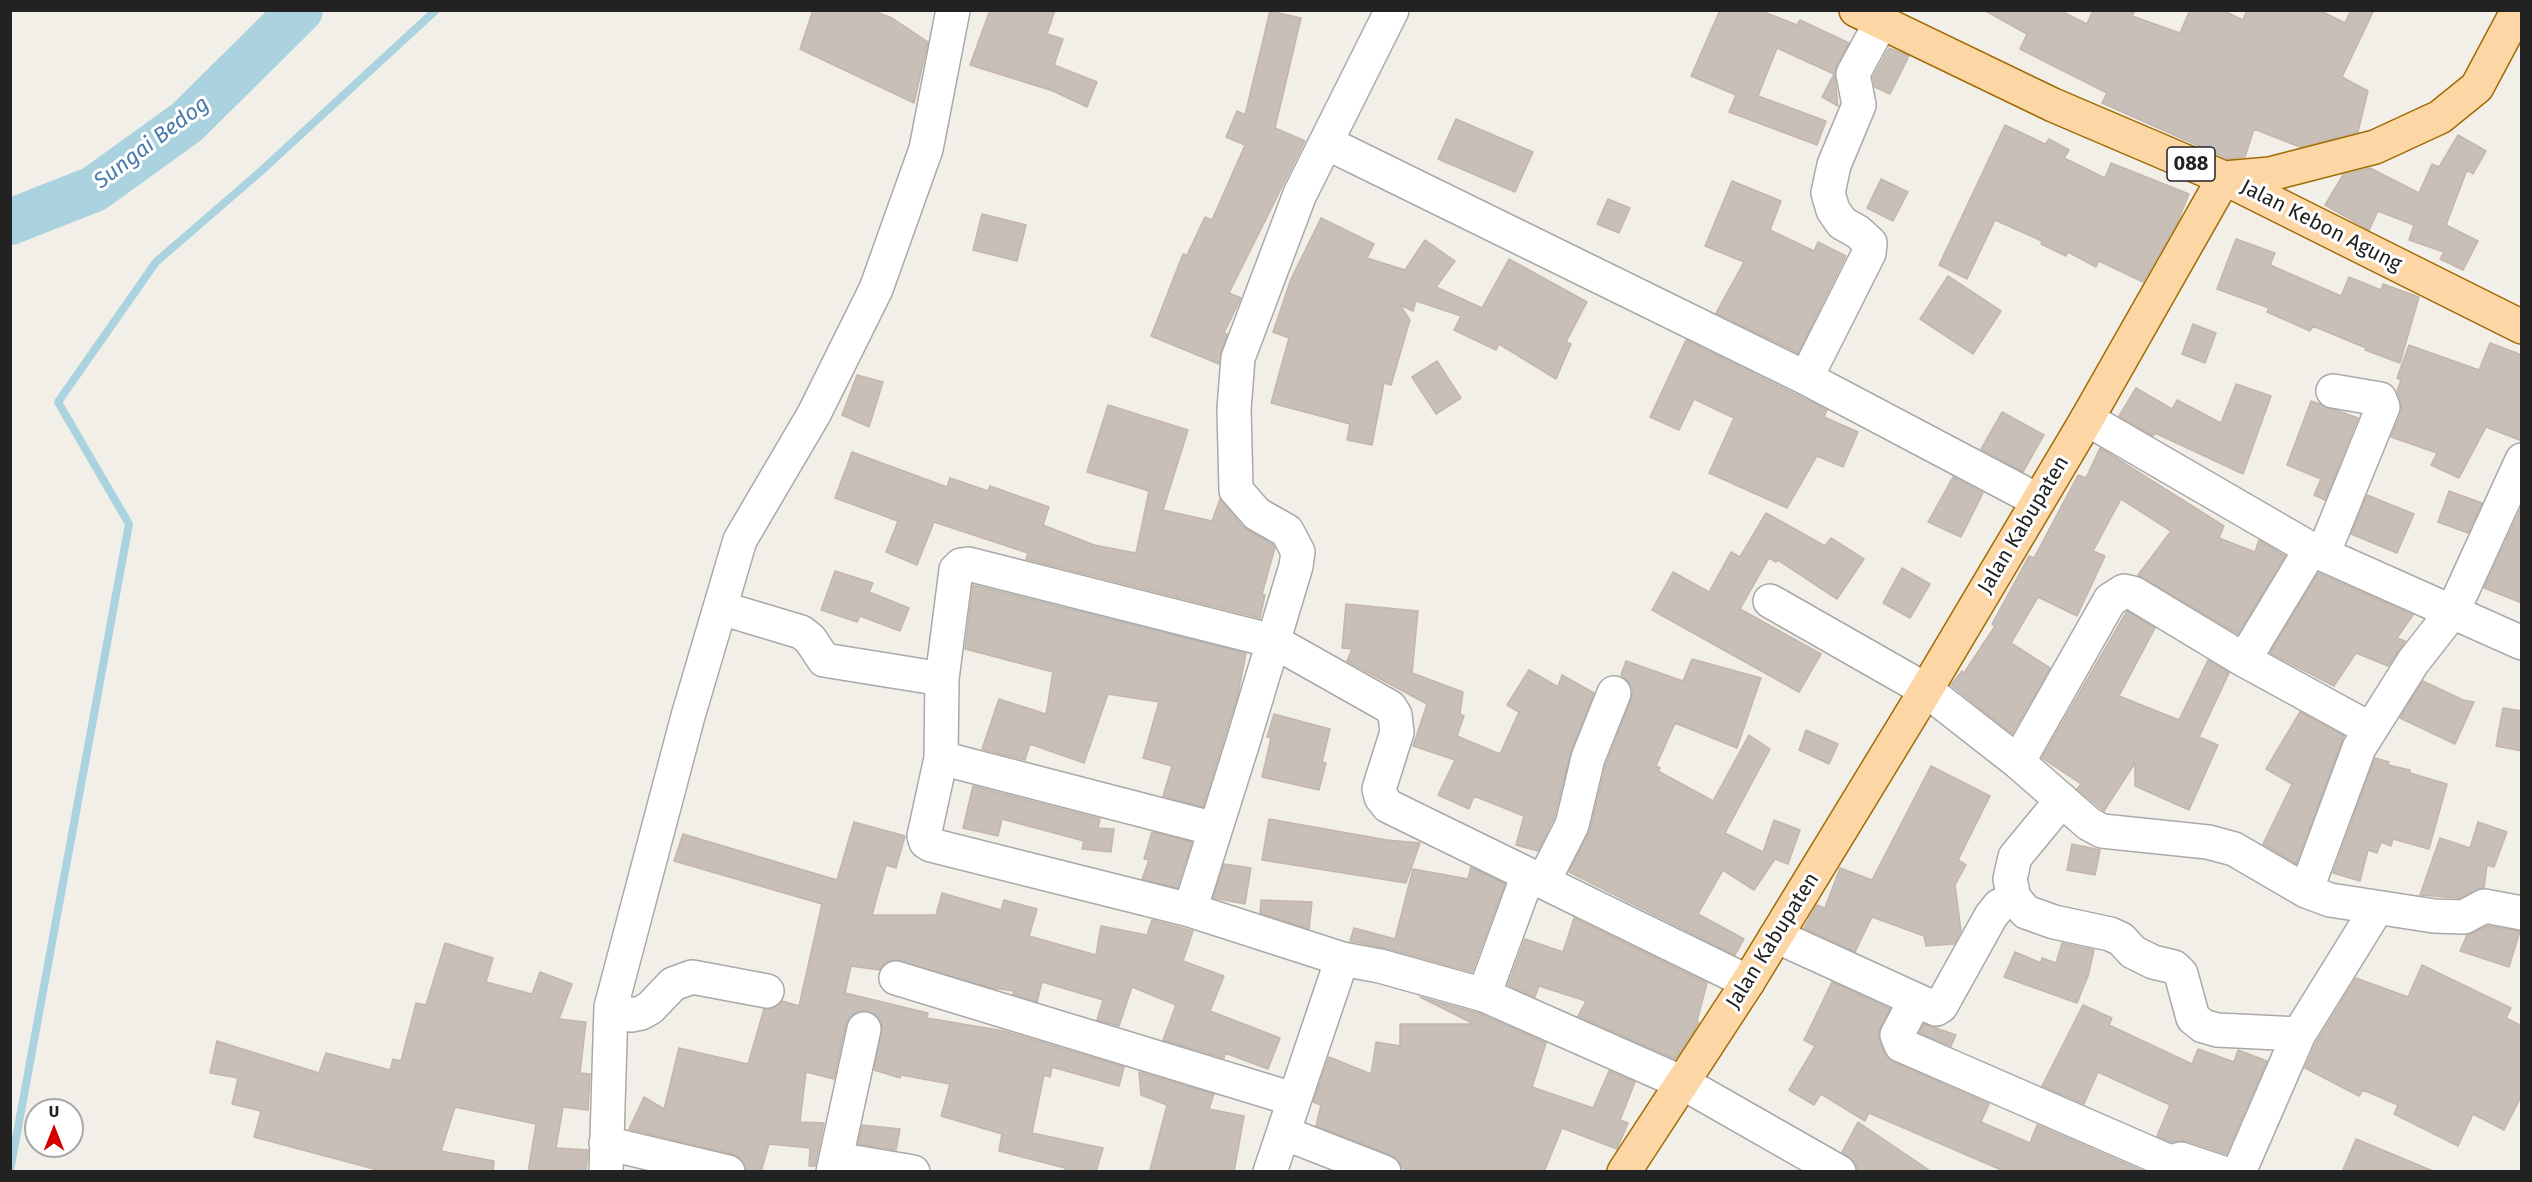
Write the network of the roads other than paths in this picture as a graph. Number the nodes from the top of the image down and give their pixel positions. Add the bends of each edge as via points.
1 (953, 10) edge
2 (1392, 10) edge
3 (2518, 10) edge
4 (1869, 16) edge
5 (1327, 143) junction
6 (2224, 178) junction
7 (2522, 327) edge
8 (1806, 378) junction
9 (2333, 392) dead end
10 (2087, 419) junction
11 (2522, 460) edge
12 (2037, 500) junction
13 (2317, 551) junction
14 (1770, 601) dead end
15 (722, 608) junction
16 (2453, 611) junction
17 (1273, 641) junction
18 (2522, 643) edge
19 (2244, 660) junction
20 (942, 679) junction
21 (1926, 690) junction
22 (1614, 693) dead end
23 (2370, 729) junction
24 (941, 758) junction
25 (2018, 762) junction
26 (2062, 800) junction
27 (1215, 830) junction
28 (1535, 879) junction
29 (2306, 891) junction
30 (2014, 898) junction
31 (2377, 908) junction
32 (1190, 910) junction
33 (2522, 913) edge
34 (1776, 936) junction
35 (1342, 959) junction
36 (896, 978) dead end
37 (1748, 982) junction
38 (767, 991) dead end
39 (1484, 995) junction
40 (1915, 1001) junction
41 (610, 1007) junction
42 (864, 1029) dead end
43 (2299, 1034) junction
44 (1683, 1083) junction
45 (1293, 1100) junction
46 (1284, 1133) junction
47 (606, 1157) edge
48 (1801, 1161) edge
49 (835, 1165) edge
50 (728, 1172) edge
51 (913, 1172) edge
52 (1270, 1172) edge
53 (1384, 1172) edge
54 (1624, 1172) edge
55 (1839, 1172) edge
56 (2220, 1172) edge
57 (2239, 1172) edge

1 - 15 street via 926,149 876,289 814,414 740,540
2 - 5 street
3 - 6 main road via 2477,87 2440,117 2375,147 2270,174
4 - 6 main road, Jalan Kebon Agung / 088 via 2053,105
4 - 8 street via 1853,74 1859,105 1834,165 1828,193 1842,223 1870,243 1869,253
5 - 8 street
5 - 17 street via 1300,194 1238,358 1234,409 1236,490 1257,514 1287,531 1298,552
6 - 7 main road, Jalan Kebon Agung / 088
6 - 10 main road, Jalan Kabupaten
8 - 12 street
9 - 13 street via 2380,399 2383,407
10 - 12 main road, Jalan Kabupaten
10 - 13 street
11 - 16 street
12 - 21 main road, Jalan Kabupaten
13 - 16 street
13 - 19 street
14 - 21 street
15 - 20 street via 801,632 824,660
15 - 41 street via 688,717
16 - 18 street
16 - 23 street via 2413,662
17 - 20 street via 968,564 956,570
17 - 27 street
17 - 28 street via 1390,707 1397,732 1379,789 1388,806
19 - 23 street
19 - 25 street via 2133,593 2119,593 2110,600
20 - 24 street
21 - 25 street
21 - 34 main road, Jalan Kabupaten
22 - 28 street via 1588,758 1572,825
23 - 29 street via 2359,748
24 - 27 street
24 - 32 street via 924,836 931,845
25 - 26 street
26 - 29 street via 2102,831 2208,842 2234,849
26 - 30 street via 2015,857 2010,879
27 - 32 street
28 - 37 street
28 - 39 street
29 - 31 street via 2330,900
30 - 40 street via 1991,916 1941,1006 1936,1009
30 - 43 street via 2026,912 2110,934 2133,952 2174,967 2181,974 2193,1018 2203,1026
31 - 33 street via 2464,917 2484,906
31 - 43 street
32 - 35 street
34 - 37 main road, Jalan Kabupaten
34 - 40 street
35 - 39 street
35 - 45 street
36 - 45 street
37 - 44 main road, Jalan Kabupaten
38 - 41 street via 692,977 673,984 641,1013 631,1015
39 - 44 street
40 - 56 street via 1897,1035 1901,1045 2170,1162 2181,1159
41 - 47 street
42 - 49 street
43 - 57 street
44 - 48 street
44 - 54 main road, Jalan Kabupaten
45 - 46 street
46 - 52 street
46 - 53 street
47 - 50 street
48 - 55 street
49 - 51 street

